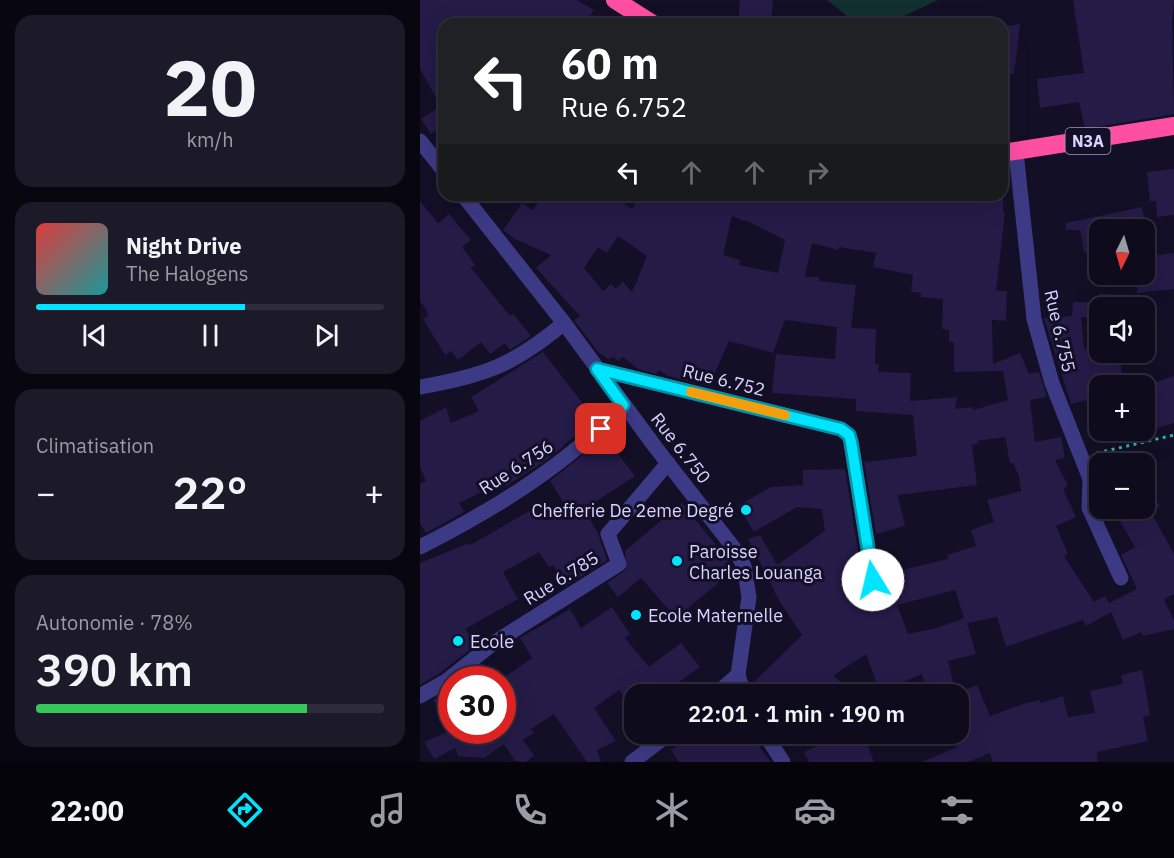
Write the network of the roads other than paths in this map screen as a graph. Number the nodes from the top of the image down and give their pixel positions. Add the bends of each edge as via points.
1 (615, 0) edge
2 (644, 18) edge
3 (1174, 126) edge
4 (420, 141) edge
5 (1009, 152) edge
6 (438, 164) edge
7 (468, 201) edge
8 (564, 323) junction
9 (597, 369) junction
10 (420, 387) edge
11 (623, 405) junction
12 (668, 463) junction
13 (420, 547) edge
14 (1121, 578) dead end
15 (873, 580) dead end
16 (738, 675) junction
17 (728, 684) edge
18 (741, 684) edge
19 (420, 696) edge
20 (656, 744) edge
21 (771, 744) edge
22 (632, 762) edge
23 (783, 762) edge

1 - 2 highway
3 - 5 highway, N3A
4 - 6 street
5 - 14 street, Rue 6.755 via 1034,319 1052,383 1090,479 1089,508
7 - 8 street, Rue 6.750
8 - 9 street, Rue 6.750
8 - 10 street via 515,360 463,380
9 - 11 street, Rue 6.750
9 - 15 street, Rue 6.752 via 841,429 849,435
11 - 12 street, Rue 6.750
11 - 13 street, Rue 6.756 via 601,429 559,463 492,507
12 - 16 street, Rue 6.750 via 744,566 749,597
12 - 19 street, Rue 6.785 via 608,534 619,564 495,642 446,681
16 - 17 street
16 - 18 street, Rue 6.750
20 - 22 street
21 - 23 street

